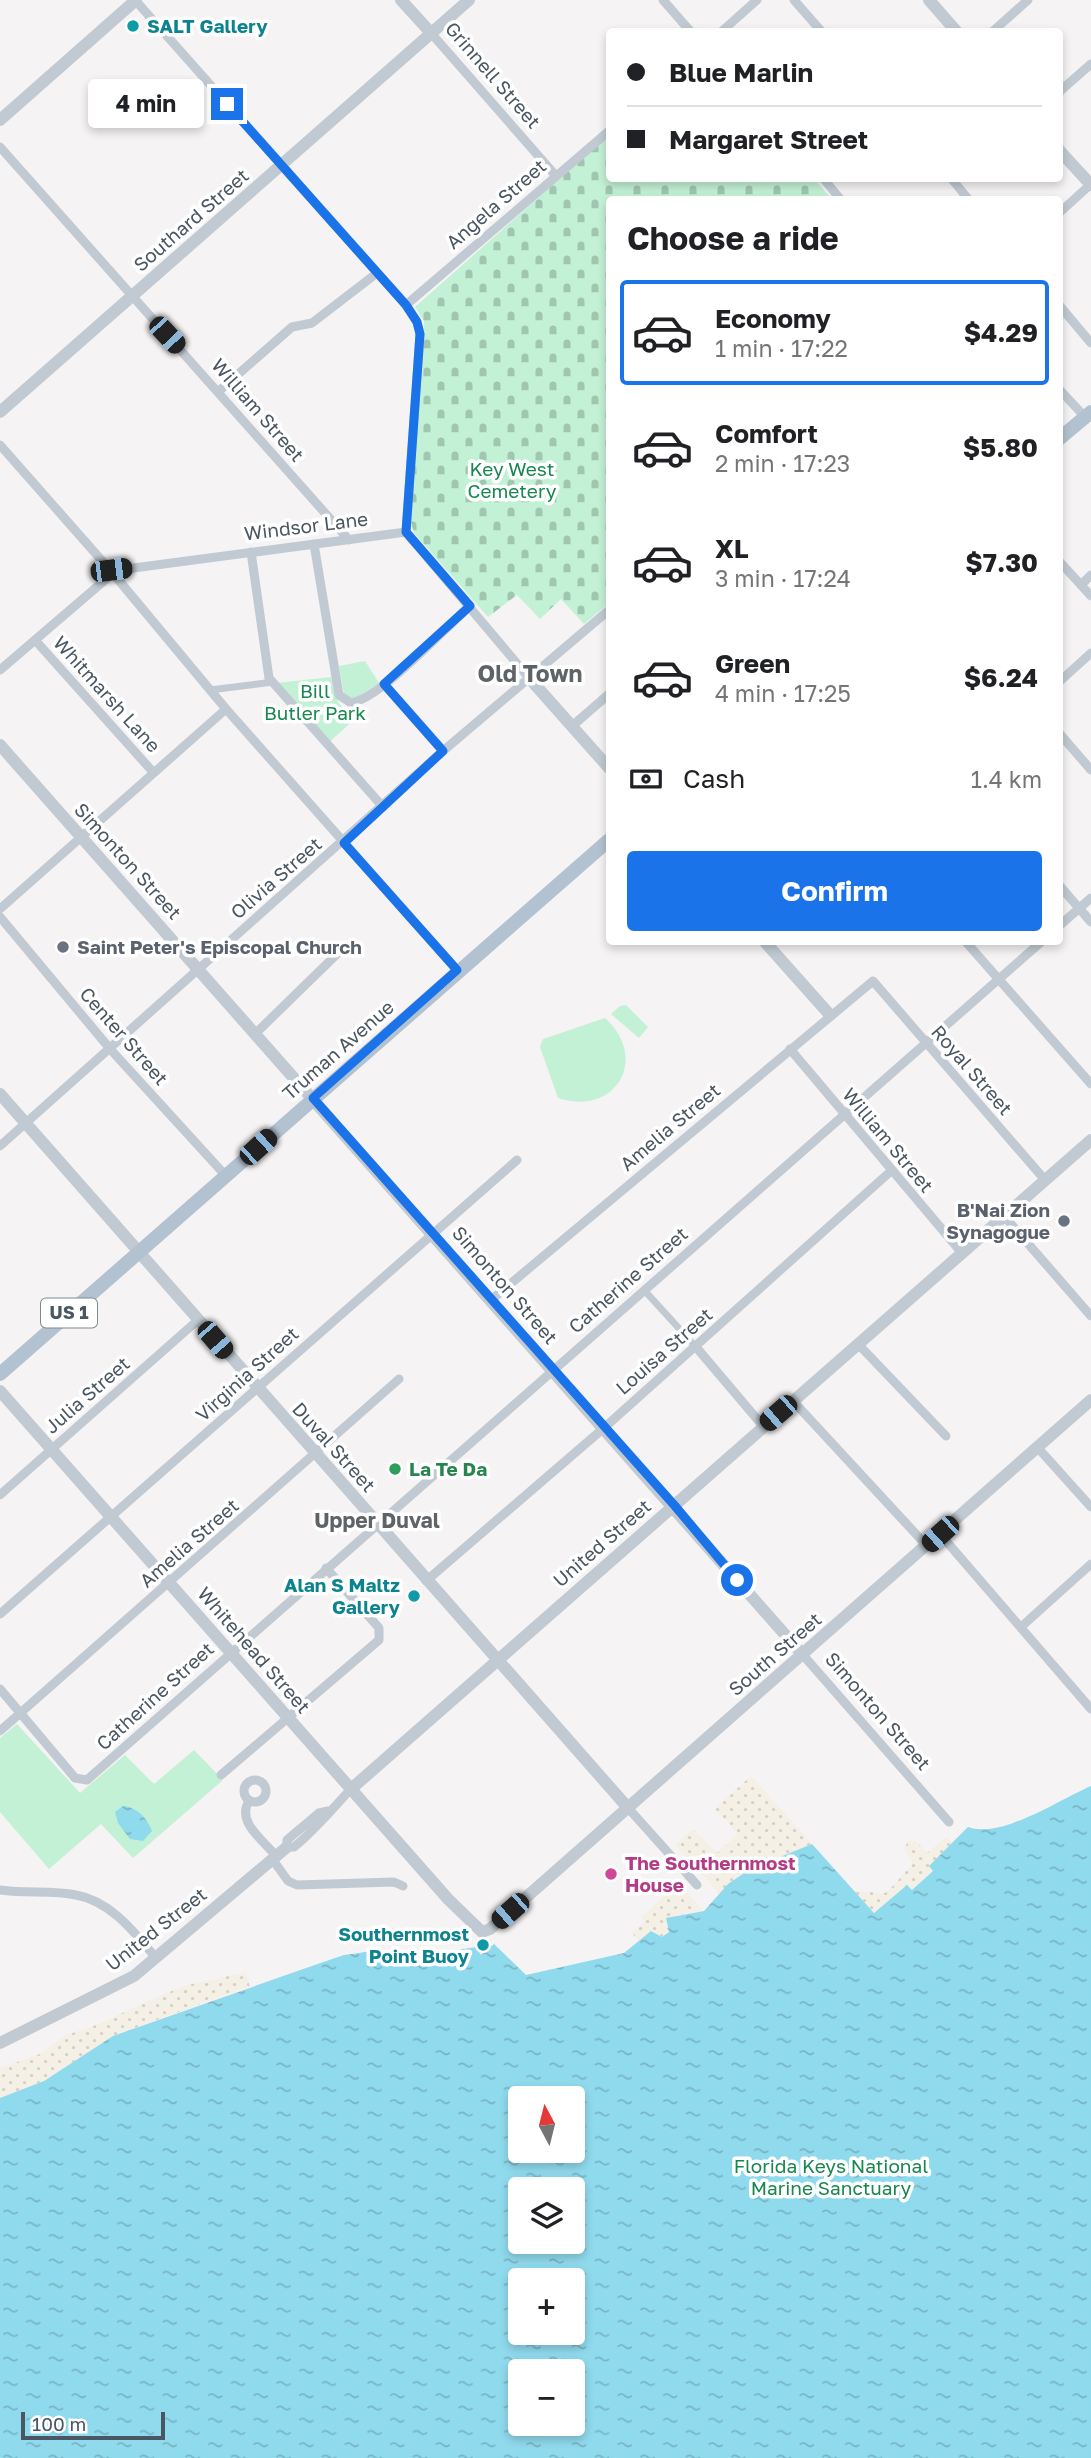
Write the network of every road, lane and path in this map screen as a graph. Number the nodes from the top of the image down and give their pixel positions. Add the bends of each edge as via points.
1 (136, 0) edge
2 (401, 0) edge
3 (469, 0) edge
4 (663, 0) edge
5 (757, 0) edge
6 (794, 0) edge
7 (929, 0) edge
8 (1028, 0) edge
9 (688, 28) edge
10 (726, 28) edge
11 (818, 28) edge
12 (954, 28) edge
13 (996, 28) edge
14 (431, 33) junction
15 (1091, 64) edge
16 (1063, 88) edge
17 (0, 120) edge
18 (606, 134) edge
19 (0, 147) edge
20 (1063, 153) edge
21 (282, 166) junction
22 (556, 176) junction
23 (826, 182) edge
24 (954, 182) edge
25 (1091, 184) edge
26 (838, 196) edge
27 (966, 196) edge
28 (1063, 209) edge
29 (377, 273) junction
30 (133, 298) junction
31 (406, 305) junction
32 (1063, 310) edge
33 (1091, 343) edge
34 (219, 391) junction
35 (1063, 392) edge
36 (0, 412) edge
37 (1088, 414) edge
38 (1063, 436) edge
39 (0, 445) edge
40 (406, 532) junction
41 (349, 540) junction
42 (314, 544) junction
43 (251, 552) junction
44 (1063, 565) edge
45 (111, 572) junction
46 (1091, 575) edge
47 (1081, 585) junction
48 (1091, 596) edge
49 (470, 606) junction
50 (606, 613) edge
51 (35, 640) junction
52 (1091, 653) edge
53 (0, 670) edge
54 (1063, 678) edge
55 (530, 679) junction
56 (273, 682) junction
57 (384, 684) junction
58 (209, 690) junction
59 (606, 697) edge
60 (226, 709) junction
61 (572, 727) junction
62 (1063, 738) edge
63 (0, 746) edge
64 (443, 751) junction
65 (606, 765) edge
66 (1091, 770) edge
67 (153, 772) junction
68 (383, 807) junction
69 (81, 837) junction
70 (344, 843) junction
71 (606, 843) edge
72 (1063, 890) edge
73 (1091, 898) edge
74 (1079, 908) junction
75 (0, 909) edge
76 (0, 917) edge
77 (1063, 922) edge
78 (1091, 922) edge
79 (769, 945) edge
80 (969, 945) edge
81 (1037, 945) edge
82 (337, 954) dead end
83 (198, 969) junction
84 (457, 970) junction
85 (1000, 977) junction
86 (873, 981) joint
87 (830, 1015) junction
88 (255, 1034) junction
89 (925, 1042) junction
90 (790, 1049) junction
91 (111, 1050) junction
92 (1091, 1084) edge
93 (0, 1094) edge
94 (313, 1098) junction
95 (844, 1116) junction
96 (26, 1124) junction
97 (1090, 1144) edge
98 (0, 1146) edge
99 (517, 1160) dead end
100 (891, 1171) junction
101 (226, 1175) junction
102 (1045, 1180) junction
103 (1004, 1216) junction
104 (434, 1233) junction
105 (139, 1252) junction
106 (962, 1253) junction
107 (644, 1290) junction
108 (491, 1300) junction
109 (1091, 1316) edge
110 (198, 1320) junction
111 (858, 1344) junction
112 (696, 1347) junction
113 (553, 1368) junction
114 (0, 1374) edge
115 (399, 1379) dead end
116 (257, 1388) junction
117 (0, 1391) edge
118 (1091, 1400) edge
119 (793, 1401) junction
120 (764, 1426) junction
121 (605, 1427) junction
122 (946, 1436) dead end
123 (1038, 1448) junction
124 (51, 1450) junction
125 (316, 1455) junction
126 (0, 1495) edge
127 (675, 1506) junction
128 (1091, 1507) edge
129 (110, 1518) junction
130 (376, 1523) junction
131 (940, 1534) junction
132 (927, 1546) junction
133 (1091, 1564) edge
134 (326, 1568) junction
135 (426, 1581) junction
136 (169, 1583) junction
137 (0, 1614) edge
138 (1021, 1627) junction
139 (231, 1652) junction
140 (803, 1655) junction
141 (498, 1660) junction
142 (0, 1689) edge
143 (1091, 1709) edge
144 (21, 1713) junction
145 (286, 1718) junction
146 (0, 1731) edge
147 (221, 1774) dead end
148 (351, 1789) junction
149 (249, 1801) dead end
150 (629, 1809) junction
151 (949, 1822) dead end
152 (287, 1847) joint
153 (275, 1858) junction
154 (697, 1885) dead end
155 (403, 1886) dead end
156 (0, 1890) edge
157 (482, 1932) joint
158 (156, 1958) junction
159 (0, 2043) edge

1 - 17 street
1 - 21 street
2 - 14 street, Grinnell Street
3 - 14 street, Southard Street
4 - 9 street
5 - 10 street
6 - 11 street
7 - 12 street
8 - 13 street
14 - 21 street, Southard Street
14 - 22 street, Grinnell Street
15 - 16 street
18 - 22 street, Angela Street
19 - 30 street, William Street
20 - 25 street
21 - 29 street
21 - 30 street, Southard Street
22 - 31 street, Angela Street
23 - 26 street
24 - 27 street
25 - 28 street
29 - 31 street
29 - 34 street via 312,323 292,327
30 - 34 street, William Street
30 - 36 street, Southard Street
31 - 40 street via 420,334
32 - 33 street
34 - 41 street, William Street
35 - 37 street
37 - 38 main road
39 - 45 street
40 - 41 street, Windsor Lane
40 - 49 street
41 - 42 street, Windsor Lane
42 - 43 street, Windsor Lane
42 - 57 street via 340,695 351,703 361,701
43 - 45 street, Windsor Lane
43 - 56 street
44 - 47 street
45 - 51 street
45 - 58 street
46 - 47 street
47 - 48 street
49 - 55 street
49 - 57 street
50 - 55 street, Olivia Street
51 - 53 street
51 - 67 street, Whitmarsh Lane
52 - 54 street
55 - 61 street
55 - 64 street, Olivia Street
56 - 58 street
56 - 68 street
57 - 64 street
58 - 60 street
59 - 61 street
60 - 67 street
60 - 70 street
61 - 65 street
62 - 66 street
63 - 69 street, Simonton Street
64 - 68 street, Olivia Street
67 - 69 street
68 - 70 street, Olivia Street
69 - 75 street
69 - 83 street, Simonton Street
70 - 83 street, Olivia Street
70 - 84 street
71 - 84 main road, Truman Avenue / US 1
72 - 74 street
73 - 74 street
74 - 77 street
74 - 78 street
76 - 91 street, Center Street
79 - 87 street
80 - 85 street
81 - 85 street, Catherine Street
82 - 88 street
83 - 88 street, Simonton Street
83 - 91 street, Olivia Street
84 - 94 main road, Truman Avenue / US 1
85 - 89 street, Catherine Street
85 - 92 street
86 - 87 street, Amelia Street
86 - 89 street, Royal Street
87 - 90 street, Amelia Street
88 - 94 street, Simonton Street
89 - 95 street, Catherine Street
89 - 102 street, Royal Street
90 - 95 street, William Street
90 - 108 street, Amelia Street
91 - 96 street, Olivia Street
91 - 101 street, Center Street
93 - 96 street, Duval Street
94 - 101 main road, Truman Avenue / US 1
94 - 104 street, Simonton Street
95 - 100 street, William Street
95 - 107 street, Catherine Street
96 - 98 street, Olivia Street
96 - 105 street, Duval Street
97 - 102 street, United Street
99 - 104 street, Virginia Street
100 - 106 street, William Street
100 - 112 street, Louisa Street
101 - 105 main road, Truman Avenue / US 1
102 - 103 street, United Street
103 - 106 street, United Street
103 - 109 street
104 - 108 street, Simonton Street
104 - 116 street, Virginia Street
105 - 110 street, Duval Street
105 - 114 main road, Truman Avenue / US 1
106 - 111 street, United Street
107 - 112 street
107 - 113 street, Catherine Street
108 - 113 street, Simonton Street
110 - 116 street, Duval Street
110 - 124 street, Julia Street
111 - 119 street, United Street
111 - 122 street
112 - 120 street
112 - 121 street, Louisa Street
113 - 121 street, Simonton Street
113 - 130 street, Catherine Street
115 - 125 street, Amelia Street
116 - 125 street, Duval Street
116 - 129 street, Virginia Street
117 - 124 street, Whitehead Street
118 - 123 street, South Street
119 - 120 street, United Street
119 - 132 street
120 - 127 street, United Street
121 - 127 street, Simonton Street
121 - 135 street, Louisa Street
123 - 128 street
123 - 131 street, South Street
124 - 126 street, Julia Street
124 - 129 street, Whitehead Street
125 - 130 street, Duval Street
125 - 136 street, Amelia Street
127 - 140 street, Simonton Street
127 - 141 street, United Street
129 - 136 street, Whitehead Street
129 - 137 street, Virginia Street
130 - 134 street, Catherine Street
130 - 135 street, Duval Street
131 - 132 street, South Street
131 - 138 street
132 - 140 street, South Street
133 - 138 street
134 - 139 street, Catherine Street
134 - 145 street via 379,1628 379,1640
135 - 141 street, Duval Street
136 - 139 street, Whitehead Street
136 - 144 street, Amelia Street
138 - 143 street
139 - 144 street, Catherine Street via 87,1780 80,1781
139 - 145 street, Whitehead Street
140 - 150 street, South Street
140 - 151 street, Simonton Street
141 - 148 street, United Street
141 - 150 street, Duval Street
142 - 144 street
144 - 146 street, Amelia Street
145 - 147 street
145 - 148 street, Whitehead Street
148 - 152 street, United Street via 313,1832
148 - 157 street, Whitehead Street via 447,1899
149 - 153 street via 244,1818
150 - 154 street, Duval Street
150 - 157 street, South Street
152 - 153 street, United Street
153 - 155 street via 288,1881 297,1885 394,1882
153 - 158 street, United Street
156 - 158 street via 89,1899 115,1913
158 - 159 street, United Street via 111,1989

